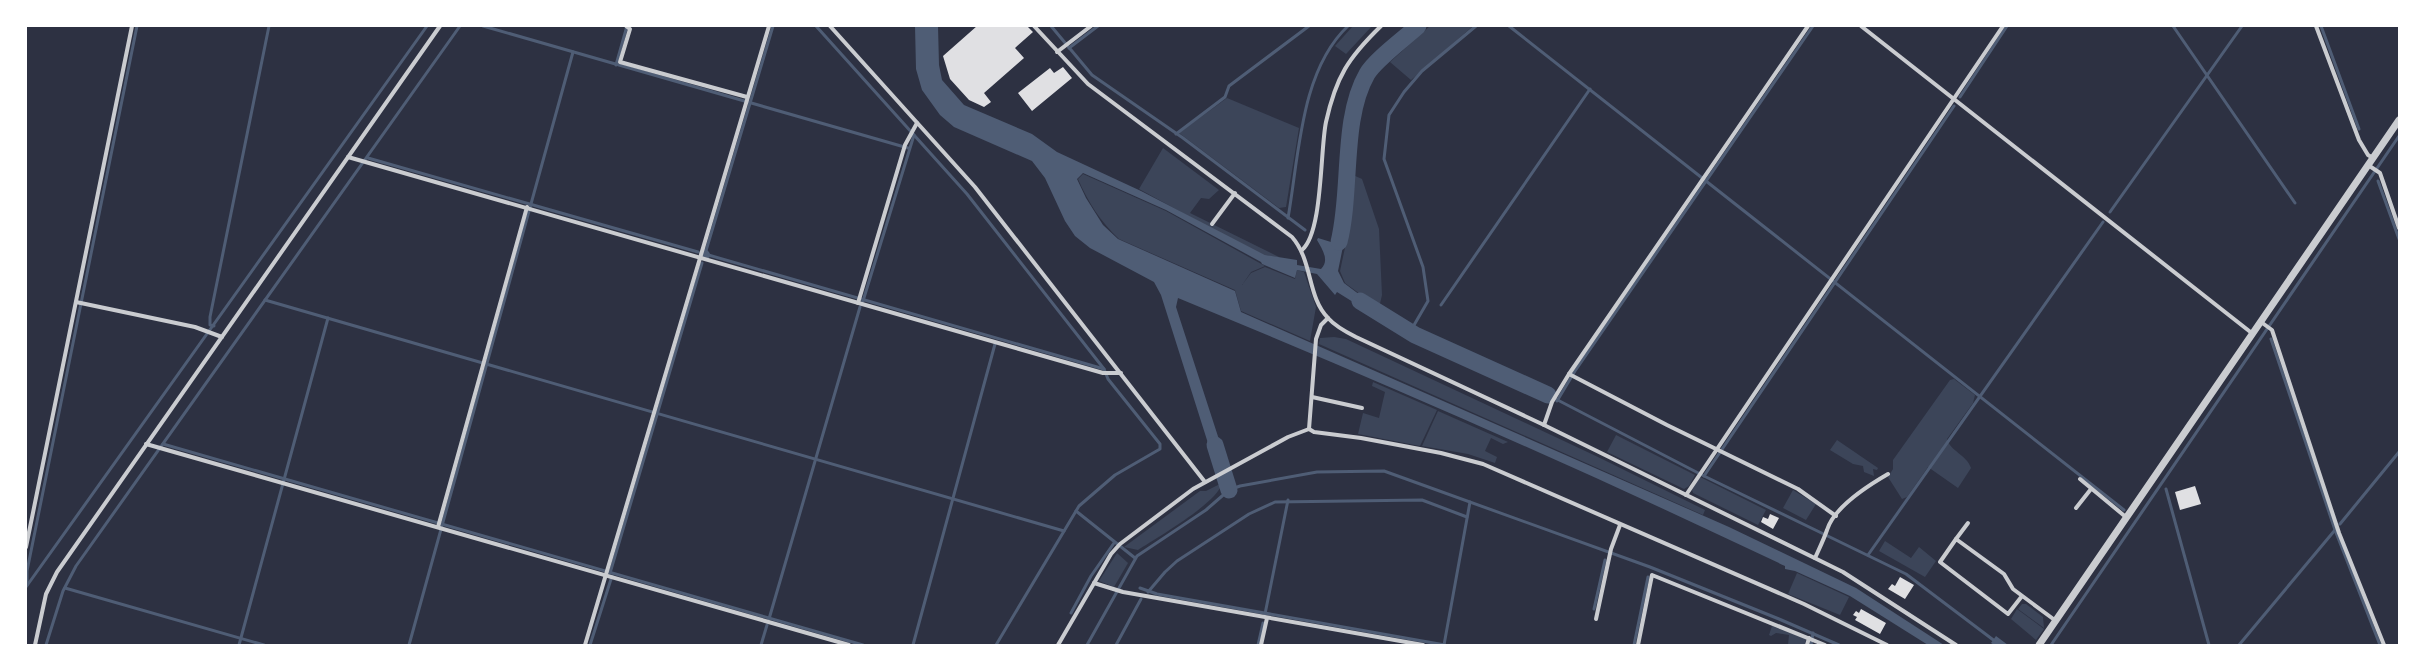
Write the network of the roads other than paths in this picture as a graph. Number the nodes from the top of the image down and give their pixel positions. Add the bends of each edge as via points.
1 (132, 26) edge
2 (440, 26) edge
3 (769, 26) edge
4 (830, 26) edge
5 (1034, 26) edge
6 (1091, 26) edge
7 (1808, 26) edge
8 (1861, 26) edge
9 (2003, 26) edge
10 (2316, 26) edge
11 (627, 27) edge
12 (1379, 27) edge
13 (1057, 52) junction
14 (1954, 99) junction
15 (746, 100) junction
16 (2399, 120) edge
17 (917, 123) junction
18 (348, 156) junction
19 (2373, 158) junction
20 (2370, 166) junction
21 (1235, 193) junction
22 (529, 208) junction
23 (1212, 224) dead end
24 (2399, 228) edge
25 (1302, 250) junction
26 (701, 257) junction
27 (859, 300) junction
28 (79, 302) junction
29 (1328, 318) junction
30 (2263, 323) junction
31 (2253, 334) junction
32 (222, 337) junction
33 (1121, 373) junction
34 (1572, 375) junction
35 (1312, 396) junction
36 (1362, 408) dead end
37 (1544, 425) junction
38 (1309, 429) junction
39 (146, 444) junction
40 (1719, 451) junction
41 (1888, 474) dead end
42 (2080, 478) dead end
43 (1205, 482) junction
44 (2091, 489) junction
45 (1686, 495) junction
46 (2076, 508) dead end
47 (1836, 516) junction
48 (2127, 518) junction
49 (1968, 523) dead end
50 (1620, 525) junction
51 (440, 526) junction
52 (1956, 539) junction
53 (26, 547) edge
54 (1815, 558) junction
55 (608, 575) junction
56 (1094, 583) junction
57 (2022, 596) junction
58 (1267, 618) junction
59 (1596, 619) dead end
60 (2056, 621) junction
61 (1811, 639) junction
62 (35, 645) edge
63 (585, 645) edge
64 (849, 645) edge
65 (1058, 645) edge
66 (1261, 645) edge
67 (1423, 645) edge
68 (1638, 645) edge
69 (1807, 645) edge
70 (1825, 645) edge
71 (1886, 645) edge
72 (1956, 645) edge
73 (2039, 645) edge
74 (2384, 645) edge

1 - 28 street
2 - 18 street
3 - 15 street
4 - 17 street
5 - 13 street
6 - 13 street
7 - 34 street via 1702,178
8 - 14 street
9 - 14 street
10 - 19 street via 2359,140 2368,155
11 - 15 street via 630,29 620,62
12 - 25 street via 1348,60 1338,84 1326,123 1322,171 1312,230
13 - 21 street via 1096,89
14 - 31 street
14 - 40 street
15 - 26 street
16 - 19 street
17 - 27 street via 905,146
17 - 33 street via 975,187
18 - 22 street
18 - 32 street
19 - 20 street
20 - 24 street via 2378,172
20 - 30 street
21 - 23 street
21 - 25 street via 1286,232
22 - 26 street
22 - 51 street via 482,366
25 - 29 street via 1317,300
26 - 27 street
26 - 55 street
27 - 33 street via 1103,373
28 - 32 street via 207,330
28 - 53 street
29 - 35 street via 1321,325 1316,339
29 - 37 street via 1356,337
30 - 31 street
30 - 74 street via 2270,328 2339,533
31 - 48 street
32 - 39 street
33 - 43 street
34 - 37 street via 1555,396
34 - 40 street
35 - 36 street
35 - 38 street
37 - 45 street
38 - 43 street via 1288,437
38 - 50 street via 1472,461 1564,498
39 - 51 street
39 - 62 street via 52,580
40 - 45 street via 1701,470
40 - 47 street via 1798,490
41 - 47 street via 1855,495
42 - 44 street
43 - 56 street via 1120,544
44 - 46 street
44 - 48 street
45 - 54 street
47 - 54 street
48 - 60 street
49 - 52 street
50 - 59 street via 1611,549
50 - 71 street via 1804,604
51 - 55 street
52 - 57 street via 2004,574 2013,589
52 - 57 street via 1940,562 2008,614
54 - 72 street via 1858,580
55 - 63 street
55 - 64 street
56 - 58 street via 1122,592
56 - 65 street
57 - 60 street
58 - 66 street
58 - 67 street
60 - 73 street
61 - 68 street via 1652,574
61 - 69 street
61 - 70 street

